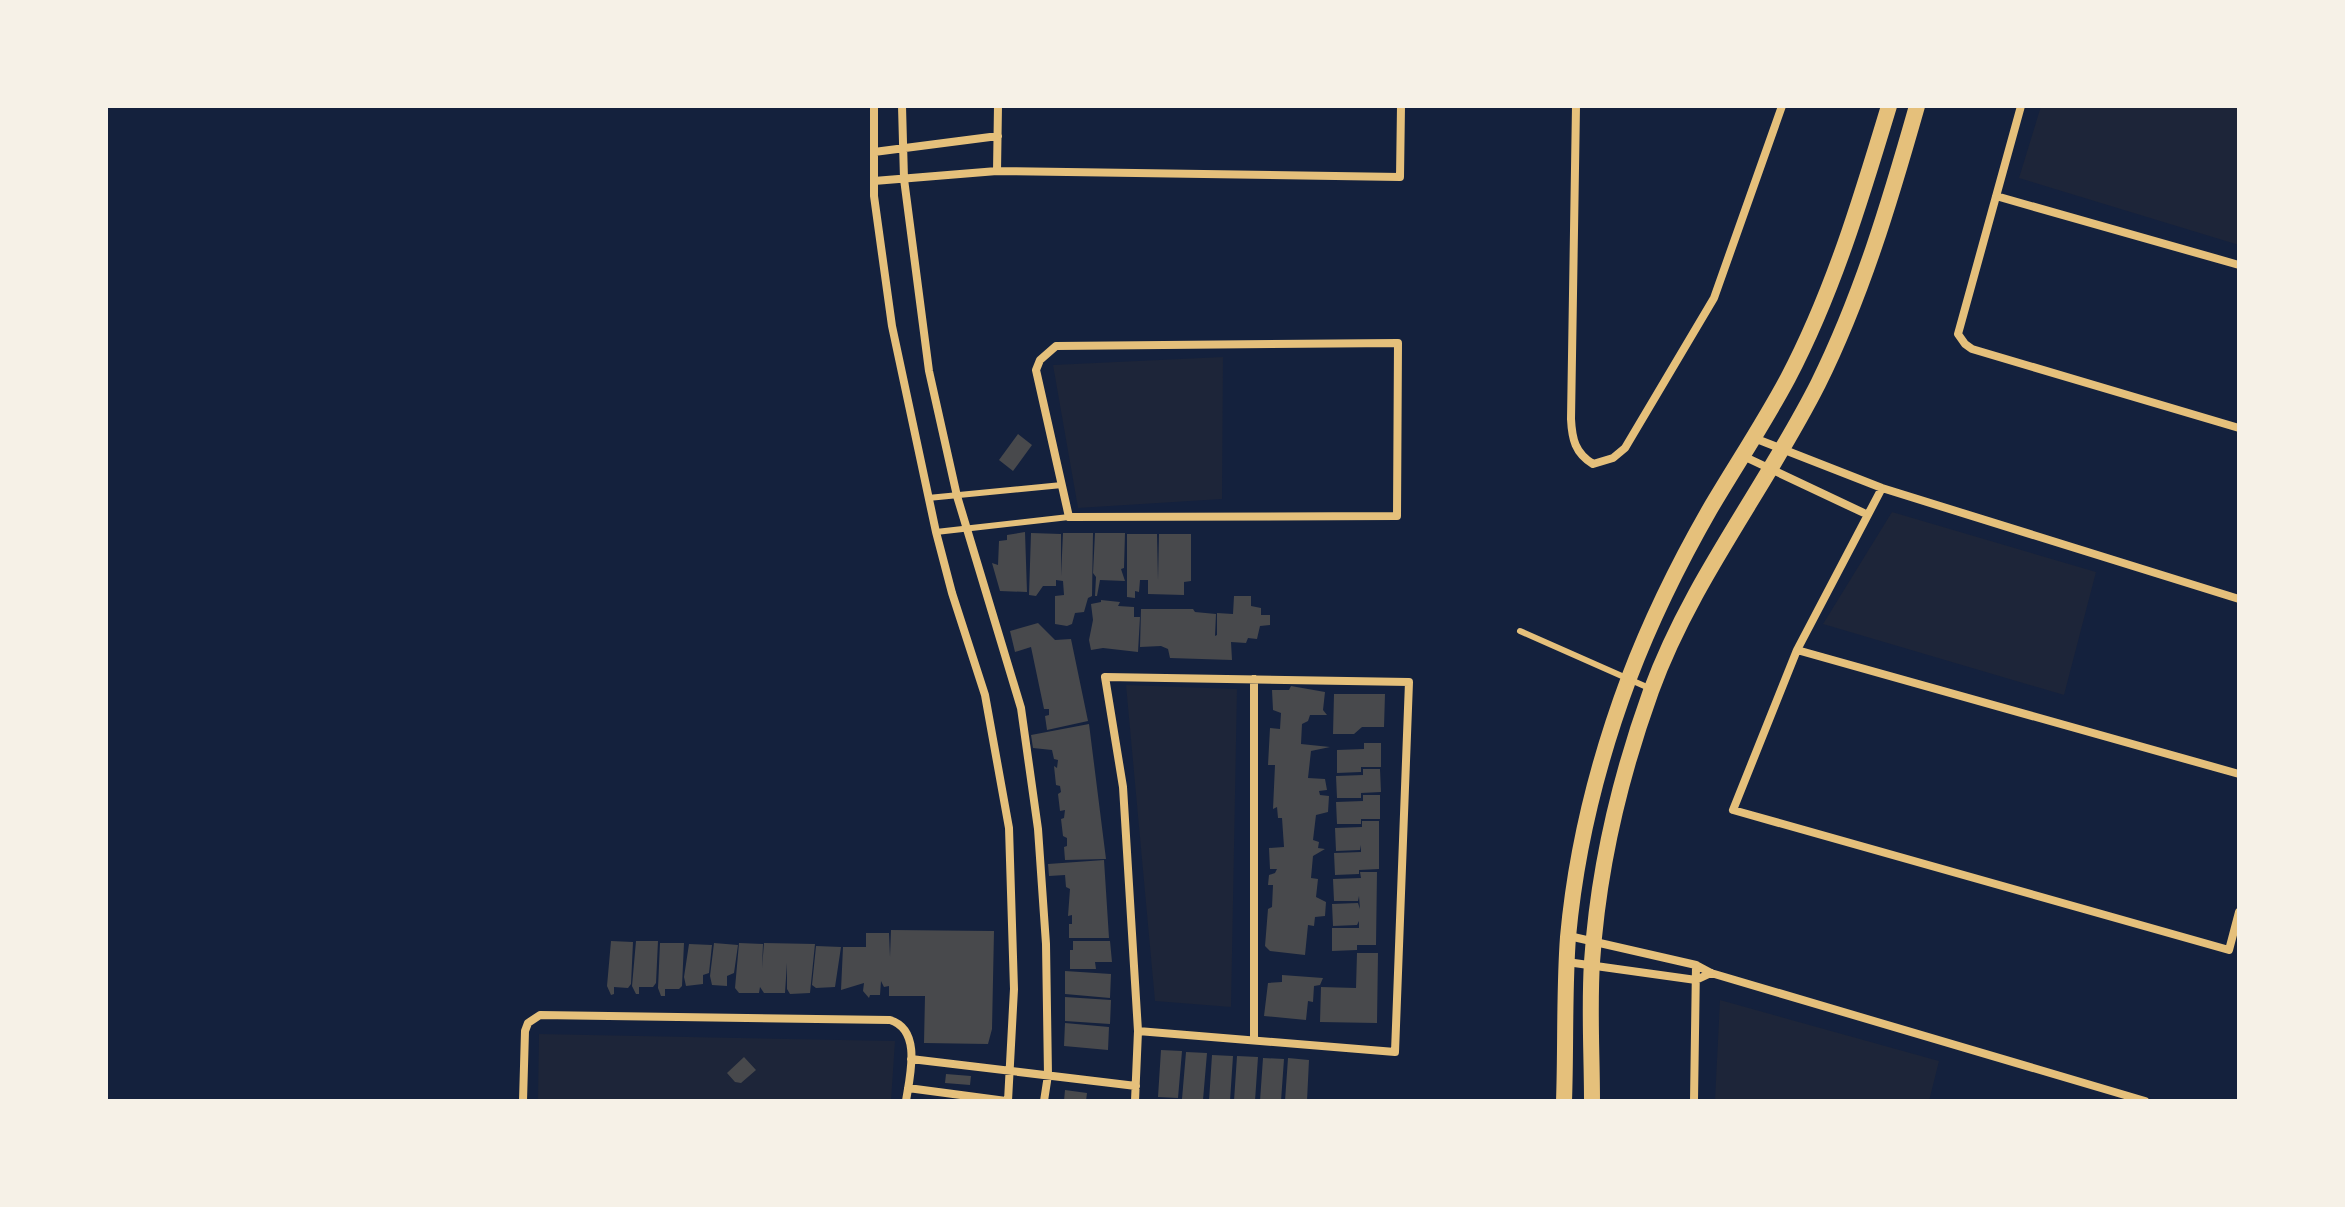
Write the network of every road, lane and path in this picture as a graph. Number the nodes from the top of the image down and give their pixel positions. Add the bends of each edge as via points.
1 (874, 106) edge
2 (902, 106) edge
3 (998, 106) edge
4 (1401, 106) edge
5 (1576, 106) edge
6 (1782, 106) edge
7 (1889, 106) edge
8 (1917, 106) edge
9 (2019, 106) edge
10 (998, 136) junction
11 (903, 149) junction
12 (874, 152) junction
13 (997, 171) junction
14 (904, 179) junction
15 (874, 181) junction
16 (1996, 196) junction
17 (2239, 265) edge
18 (2239, 428) edge
19 (1753, 438) junction
20 (1781, 449) junction
21 (1743, 456) junction
22 (1770, 469) junction
23 (1062, 485) junction
24 (1882, 488) junction
25 (957, 496) junction
26 (928, 498) junction
27 (1866, 514) junction
28 (1069, 517) junction
29 (967, 527) junction
30 (936, 532) junction
31 (2239, 599) edge
32 (1520, 631) dead end
33 (1797, 650) junction
34 (1254, 679) junction
35 (1628, 679) junction
36 (1652, 689) junction
37 (2239, 774) edge
38 (1575, 880) junction
39 (1602, 887) junction
40 (2239, 912) edge
41 (1569, 936) junction
42 (1594, 942) junction
43 (1567, 962) junction
44 (1592, 965) junction
45 (1696, 965) junction
46 (1711, 973) junction
47 (1696, 980) junction
48 (1138, 1031) junction
49 (1254, 1040) junction
50 (911, 1059) junction
51 (1010, 1071) junction
52 (1048, 1075) junction
53 (1136, 1086) junction
54 (908, 1088) junction
55 (523, 1101) edge
56 (906, 1101) edge
57 (1007, 1101) edge
58 (1044, 1101) edge
59 (1135, 1101) edge
60 (1564, 1101) edge
61 (1592, 1101) edge
62 (1694, 1101) edge
63 (2145, 1101) edge

1 - 12 street
2 - 11 street
3 - 10 street
4 - 13 street via 1400,177
5 - 6 street via 1571,419 1577,451 1593,464 1625,448 1714,298
7 - 19 main road via 1819,314
8 - 20 main road via 1858,295 1818,385
9 - 16 street
10 - 11 street
10 - 13 street
11 - 12 street
11 - 14 street
12 - 15 street
13 - 14 street
14 - 15 street
14 - 25 street via 929,371
15 - 26 street via 892,326
16 - 17 street
16 - 18 street via 1958,334 1965,344
19 - 20 street
19 - 21 main road
20 - 22 main road
20 - 24 street
21 - 22 street
21 - 35 main road via 1662,598
22 - 27 street
22 - 36 main road via 1693,596
23 - 25 lane
23 - 28 street
23 - 28 street via 1036,370 1056,346 1398,343 1397,516
24 - 27 street
24 - 31 street
25 - 26 lane
25 - 29 street
26 - 30 street
27 - 33 street
28 - 29 lane
29 - 30 lane
29 - 52 street via 1021,708 1038,829
30 - 51 street via 985,695 1009,828 1014,989
32 - 35 lane
33 - 37 street
33 - 40 street via 1733,810 2229,950
34 - 48 street via 1105,677 1123,787
34 - 49 street
34 - 49 street via 1409,682 1395,1052
35 - 36 lane
35 - 38 main road via 1588,809
36 - 39 main road via 1631,747
38 - 39 main road
38 - 41 main road
39 - 42 main road
41 - 42 street
41 - 43 main road
42 - 44 main road
42 - 45 street
43 - 44 street
43 - 60 main road
44 - 47 street
44 - 61 main road
45 - 46 street
45 - 47 street
46 - 47 street
46 - 63 street
47 - 62 street
48 - 49 street
48 - 53 street
50 - 51 street
50 - 54 street
50 - 55 street via 909,1034 890,1020 540,1015 525,1031
51 - 52 street
51 - 57 street
52 - 53 street
52 - 58 street
53 - 59 street
54 - 56 street
54 - 57 street

